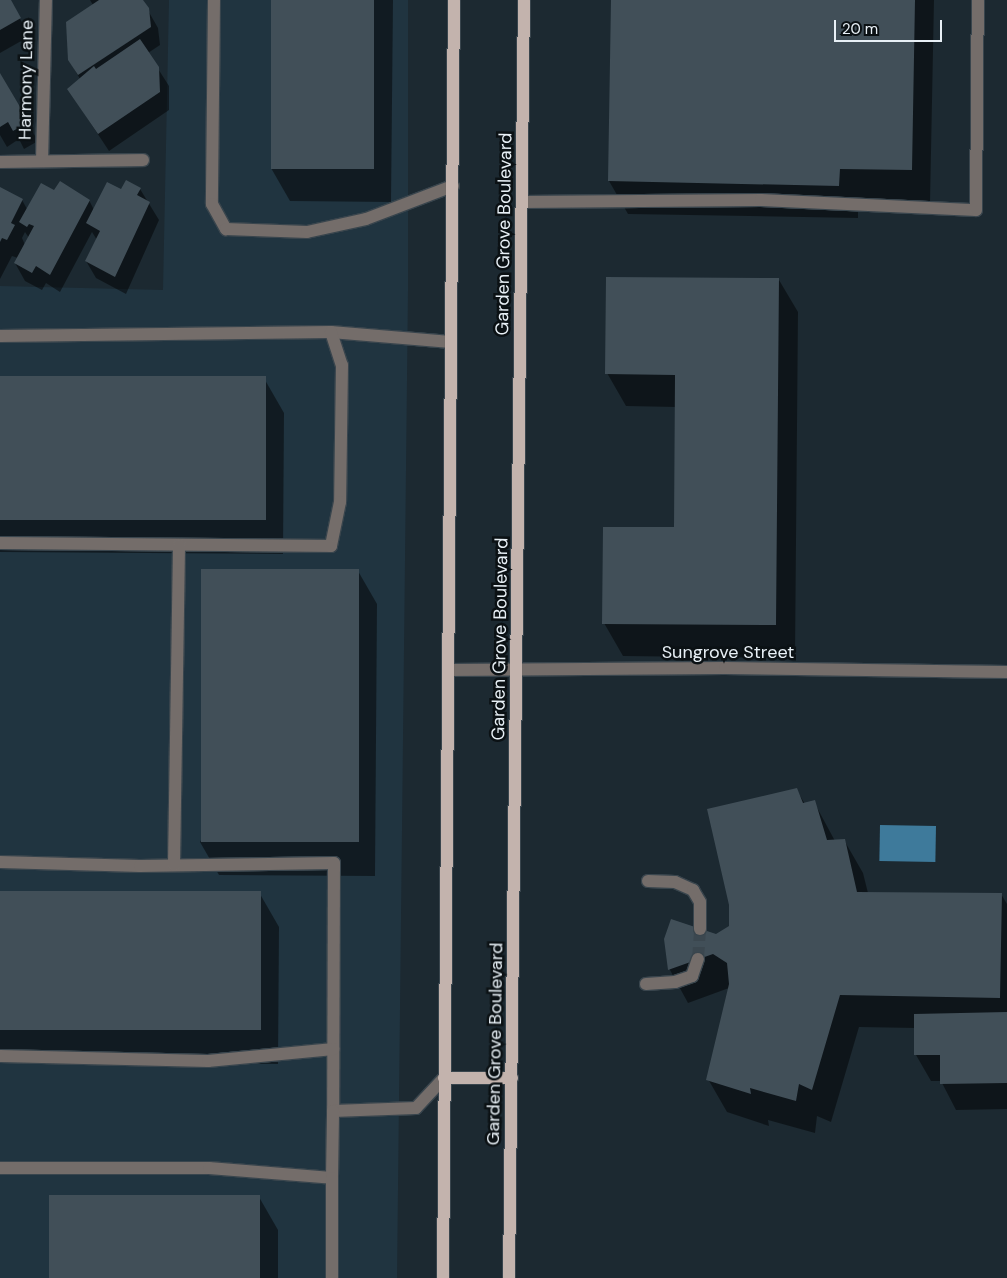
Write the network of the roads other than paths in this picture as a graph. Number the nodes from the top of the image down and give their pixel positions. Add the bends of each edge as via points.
1 (46, 0) edge
2 (214, 0) edge
3 (454, 0) edge
4 (524, 0) edge
5 (978, 0) edge
6 (143, 160) dead end
7 (42, 161) junction
8 (0, 162) edge
9 (452, 186) junction
10 (522, 202) junction
11 (331, 332) junction
12 (0, 336) edge
13 (451, 342) junction
14 (0, 543) edge
15 (179, 545) junction
16 (448, 670) junction
17 (517, 670) junction
18 (1007, 672) edge
19 (0, 862) edge
20 (174, 865) junction
21 (648, 881) dead end
22 (700, 929) tunnel mouth
23 (698, 959) tunnel mouth
24 (646, 984) dead end
25 (333, 1049) junction
26 (0, 1056) edge
27 (444, 1078) junction
28 (512, 1078) junction
29 (333, 1111) junction
30 (0, 1168) edge
31 (332, 1178) junction
32 (332, 1278) edge
33 (442, 1278) edge
34 (509, 1278) edge

1 - 7 street, Harmony Lane
2 - 9 street via 212,204 226,229 307,232 366,219
3 - 9 main road
4 - 10 main road, Garden Grove Boulevard
5 - 10 street via 976,210 760,200
6 - 7 street
7 - 8 street
9 - 13 main road
10 - 17 main road, Garden Grove Boulevard
11 - 12 street
11 - 13 street
11 - 15 street via 342,365 340,502 331,546
13 - 16 main road
14 - 15 street
15 - 20 street
16 - 17 street, Sungrove Street
16 - 27 main road
17 - 18 street, Sungrove Street
17 - 28 main road, Garden Grove Boulevard
19 - 20 street
20 - 25 street via 334,864
21 - 22 street via 675,882 693,890 700,902
23 - 24 street via 692,976 675,982
25 - 26 street via 208,1061
25 - 29 street
27 - 28 main road
27 - 29 street via 416,1108
27 - 33 main road
28 - 34 main road, Garden Grove Boulevard
29 - 31 street
30 - 31 street via 209,1168
31 - 32 street

